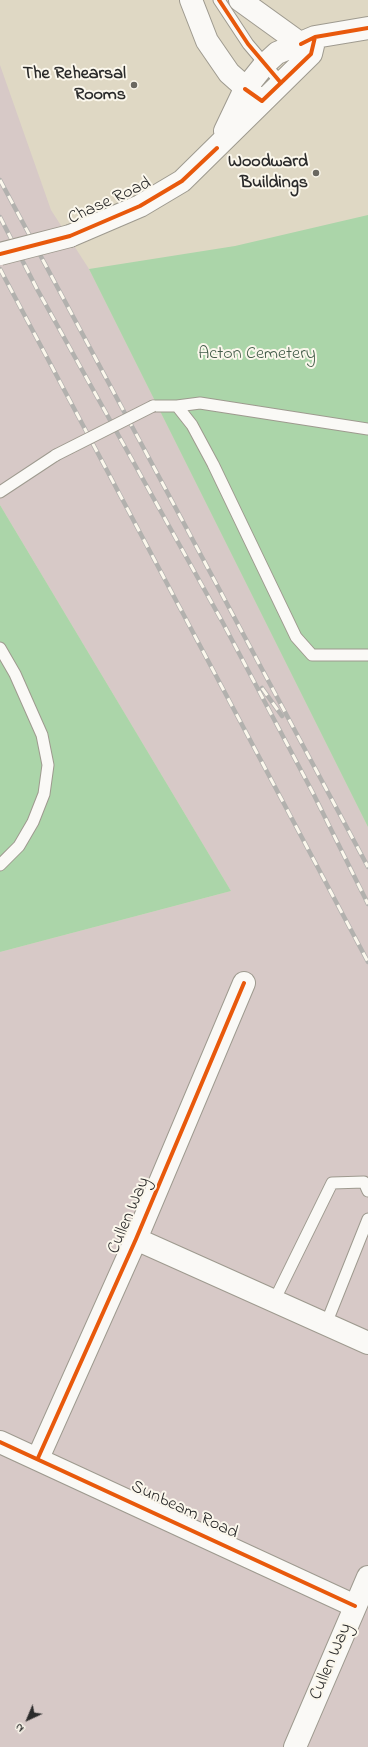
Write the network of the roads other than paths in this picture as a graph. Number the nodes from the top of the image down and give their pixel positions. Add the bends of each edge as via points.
1 (191, 0) edge
2 (219, 0) edge
3 (240, 0) edge
4 (368, 28) edge
5 (308, 41) junction
6 (265, 64) junction
7 (281, 83) junction
8 (253, 95) junction
9 (0, 254) edge
10 (177, 406) junction
11 (368, 429) edge
12 (0, 492) edge
13 (0, 648) edge
14 (368, 655) edge
15 (0, 865) edge
16 (244, 983) dead end
17 (368, 1191) edge
18 (368, 1218) edge
19 (136, 1239) junction
20 (274, 1301) junction
21 (326, 1324) junction
22 (368, 1342) edge
23 (0, 1442) edge
24 (38, 1458) junction
25 (368, 1577) edge
26 (356, 1606) junction
27 (295, 1747) edge

1 - 8 street via 207,41 229,73
2 - 6 lane via 234,25
3 - 5 street
4 - 5 street
5 - 6 street via 277,53
5 - 7 street, Chase Road via 311,54
6 - 7 lane
6 - 8 street
7 - 8 street, Chase Road
8 - 9 street, Chase Road, bridge via 217,148 182,180 140,206 70,236
10 - 11 lane via 200,403
10 - 12 lane, bridge via 153,406 56,455
10 - 14 lane via 192,425 213,464 296,637 312,654
13 - 15 lane via 15,674 42,734 48,765 44,794 33,822 19,846
16 - 19 street, Cullen Way
17 - 20 lane via 364,1182 332,1182
18 - 21 lane
19 - 20 street, Cullen Way
19 - 24 street, Cullen Way
20 - 21 street, Cullen Way
21 - 22 street, Cullen Way
23 - 24 street, Sunbeam Road
24 - 26 street, Sunbeam Road
25 - 26 street, Cullen Way
26 - 27 street, Cullen Way

